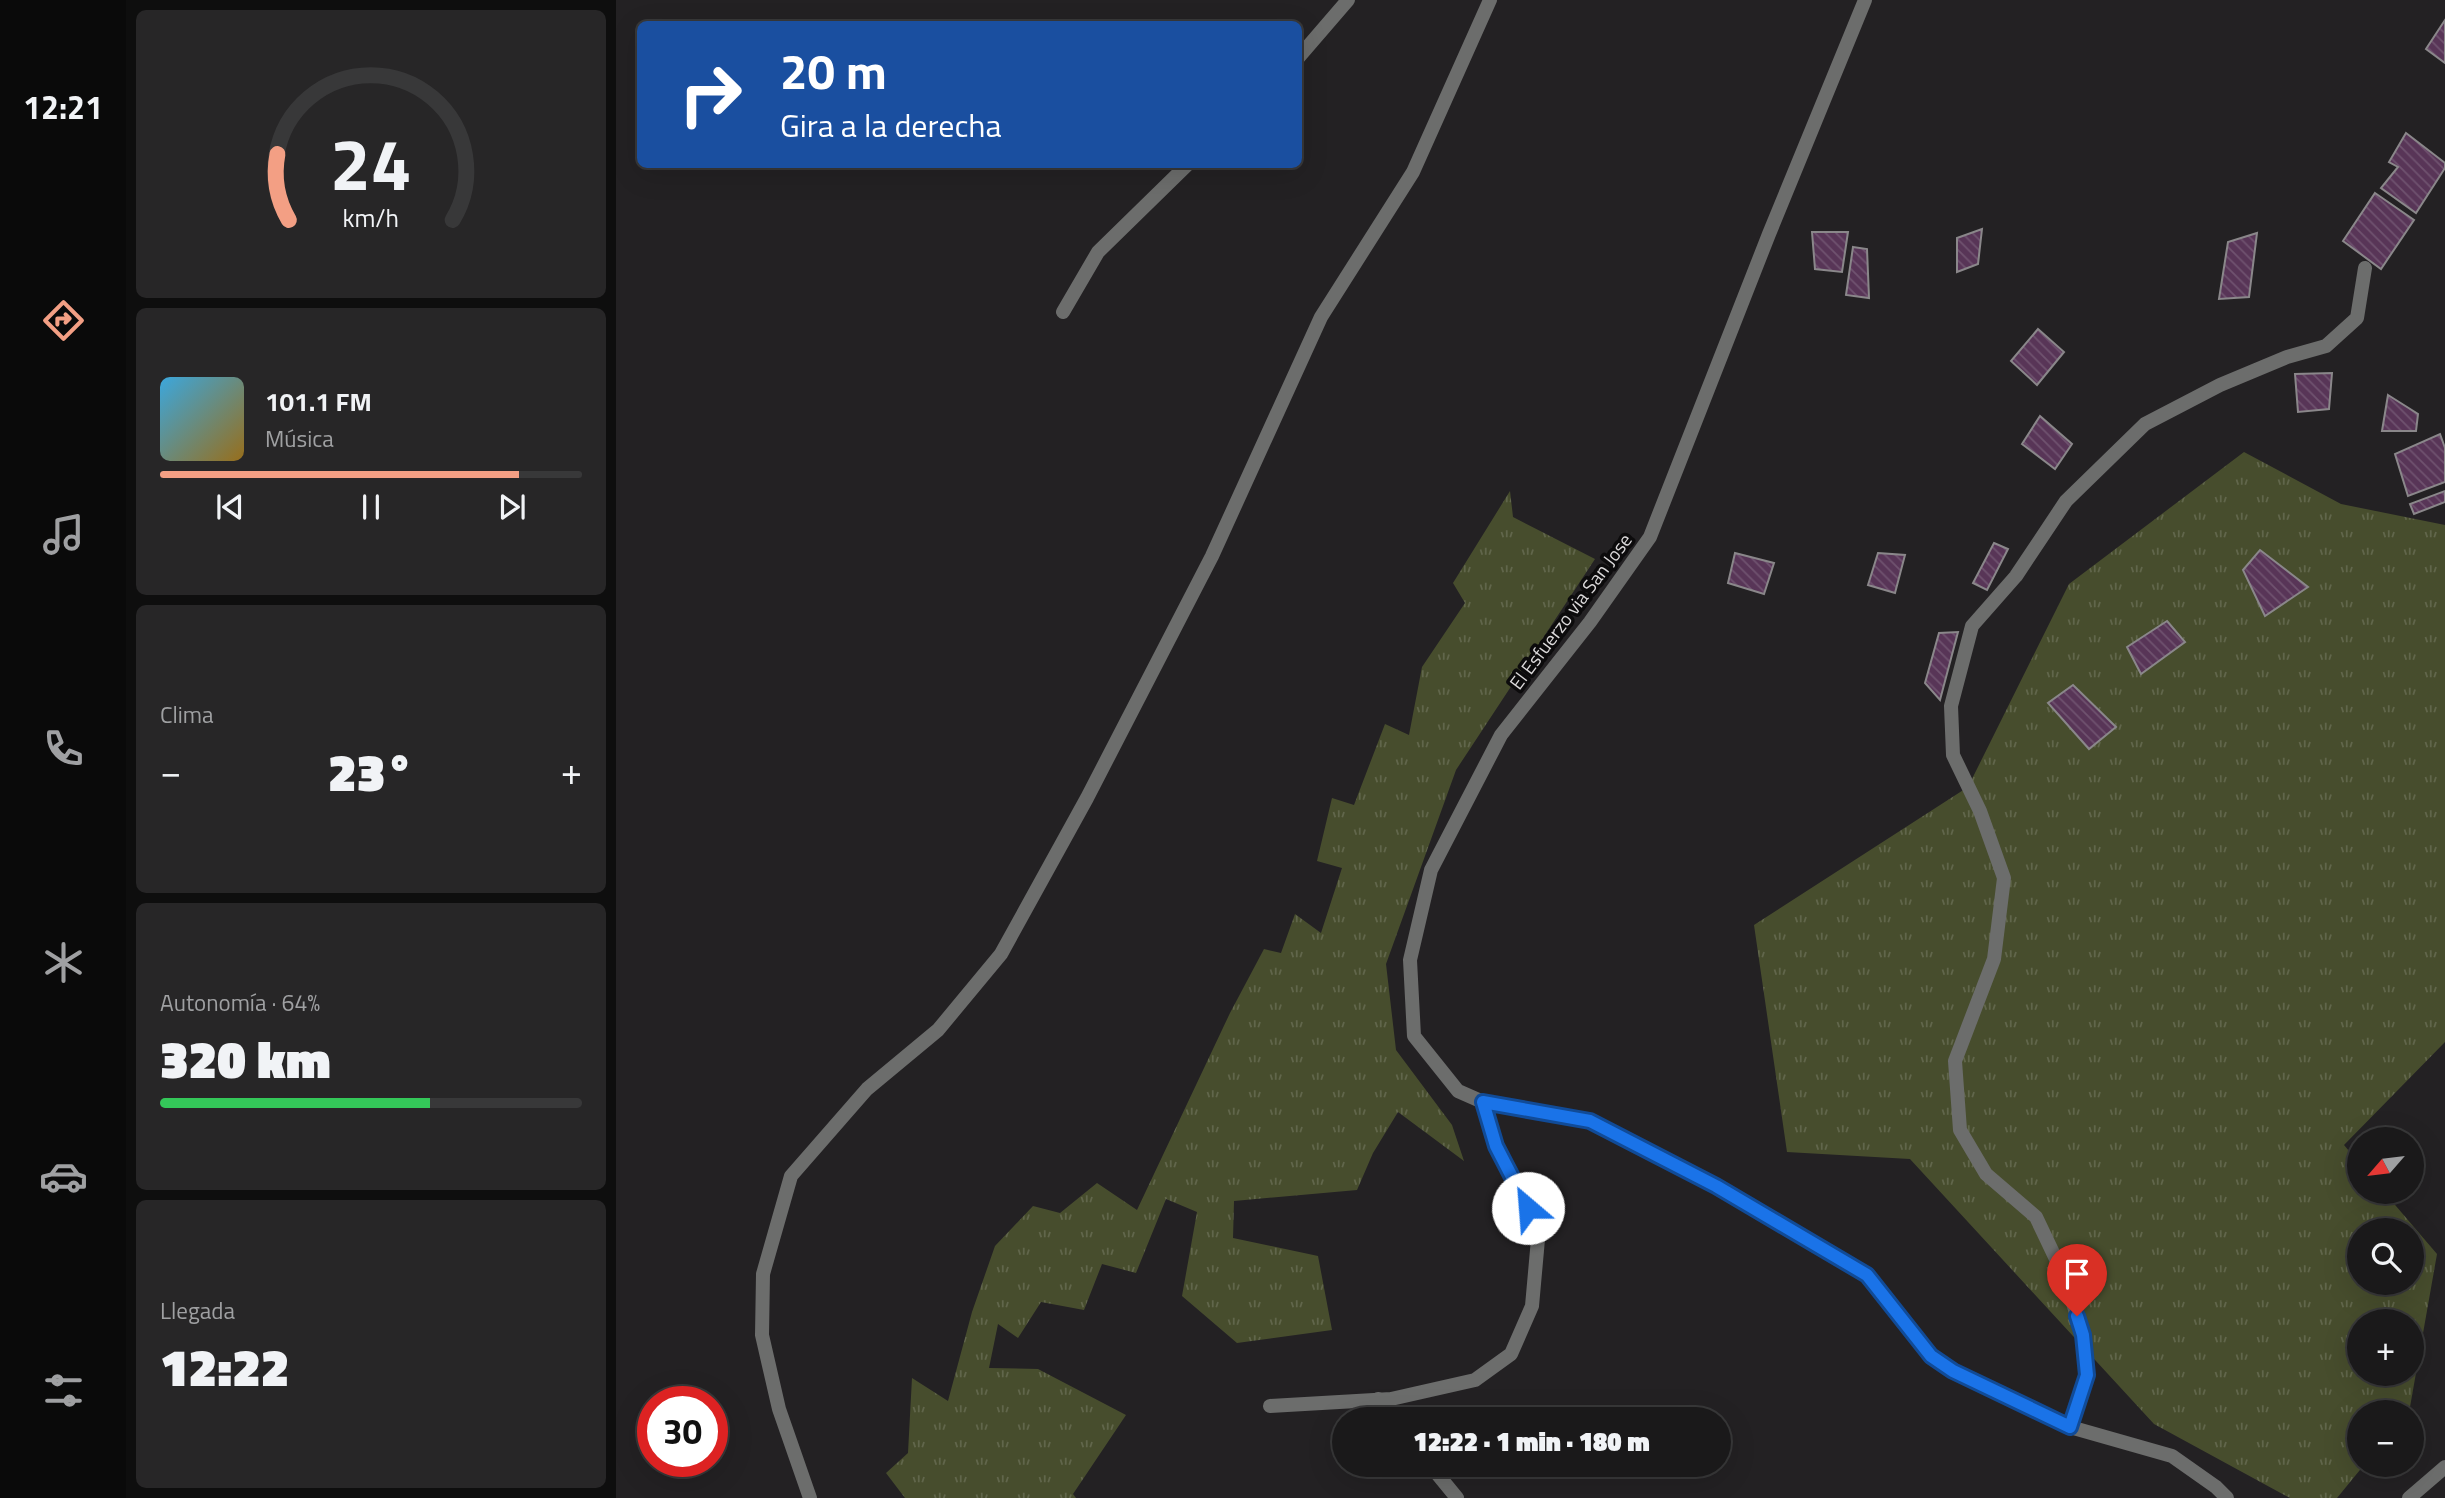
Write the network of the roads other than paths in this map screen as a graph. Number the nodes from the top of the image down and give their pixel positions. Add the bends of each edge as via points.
1 (1348, 0) edge
2 (1490, 0) edge
3 (1865, 0) edge
4 (1302, 53) edge
5 (1184, 168) edge
6 (2365, 268) dead end
7 (1063, 312) dead end
8 (1483, 1102) junction
9 (1378, 1399) junction
10 (1270, 1406) dead end
11 (1384, 1407) edge
12 (2070, 1427) junction
13 (2445, 1467) edge
14 (1440, 1477) edge
15 (810, 1498) edge
16 (1457, 1498) edge
17 (2227, 1498) edge
18 (2409, 1498) edge

1 - 4 street
2 - 15 street via 1413,173 1321,317 1212,556 1001,954 938,1030 867,1089 791,1176 763,1274 762,1335 779,1409
3 - 8 street, El Esfuerzo via San Jose via 1650,537 1501,735 1431,870 1410,960 1414,1036 1458,1091
5 - 7 street via 1098,253
6 - 12 street via 2357,318 2326,346 2287,356 2145,424 2066,500 2016,576 1972,626 1951,706 1954,755 2004,878 1994,959 1955,1060 1960,1130 1986,1174 2036,1217 2065,1278 2083,1335 2087,1375
8 - 9 street via 1496,1146 1539,1228 1532,1306 1511,1354 1475,1380
8 - 12 street, El Esfuerzo via San Jose via 1590,1121 1716,1186 1867,1275 1931,1356 1953,1371
9 - 10 street
9 - 11 street
12 - 17 street, El Esfuerzo via San Jose via 2172,1456
13 - 18 street
14 - 16 street

